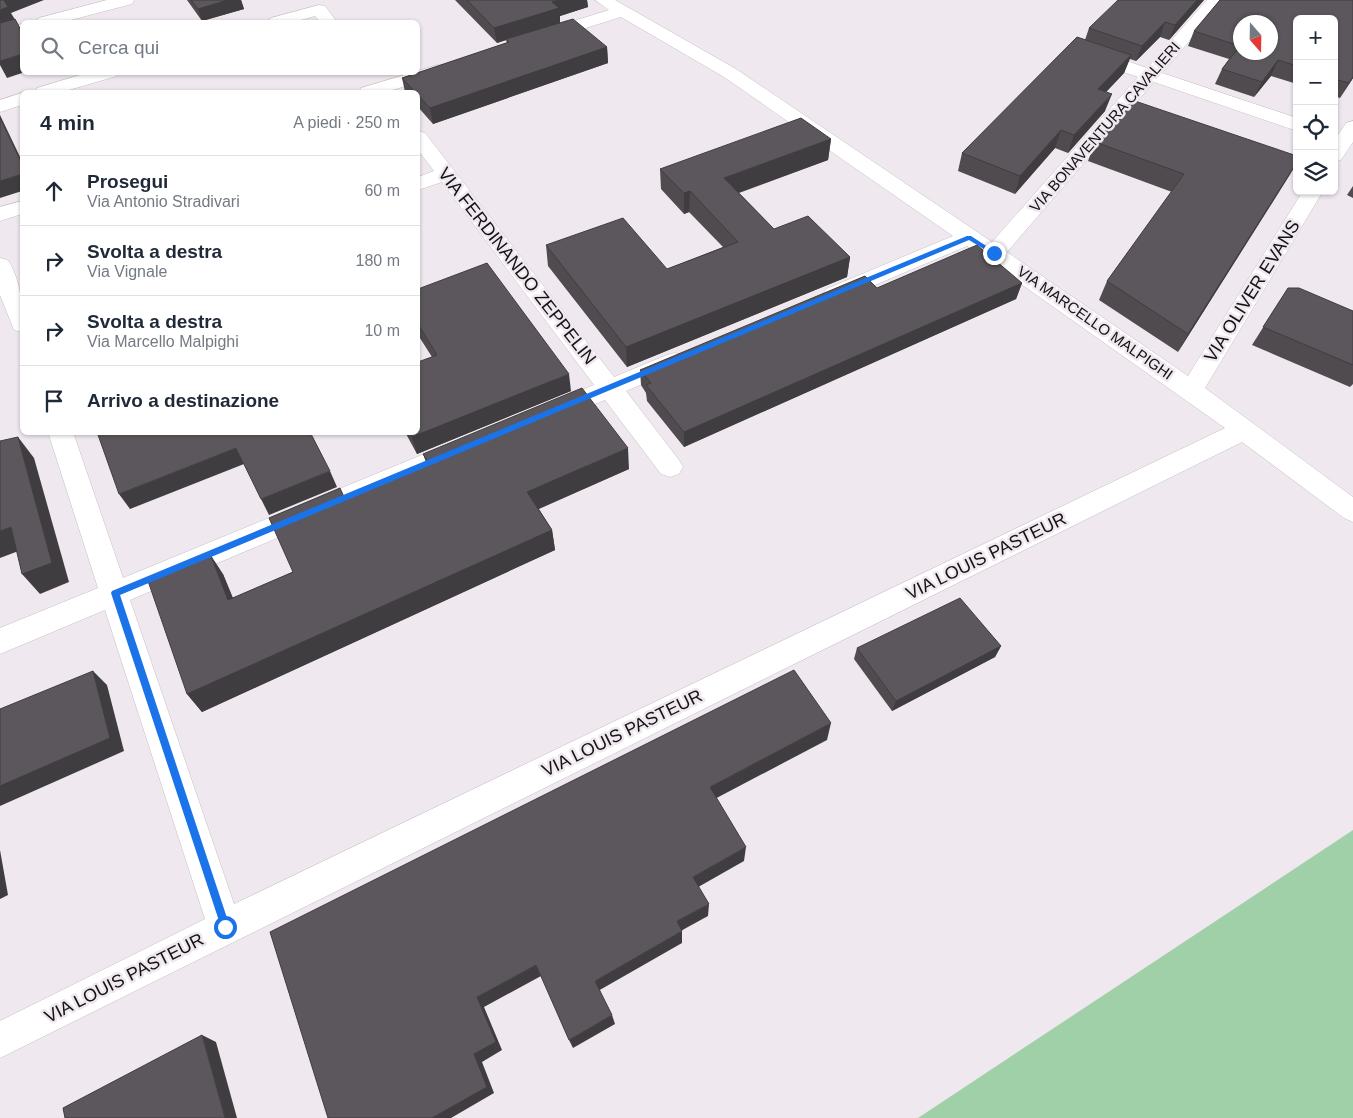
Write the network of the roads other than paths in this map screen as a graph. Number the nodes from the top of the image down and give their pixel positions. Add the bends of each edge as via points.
1 (126, 0) edge
2 (603, 0) edge
3 (1216, 0) edge
4 (624, 10) junction
5 (324, 16) edge
6 (52, 20) edge
7 (293, 20) edge
8 (20, 30) edge
9 (0, 35) edge
10 (530, 41) edge
11 (1074, 48) edge
12 (455, 65) edge
13 (101, 75) edge
14 (369, 75) edge
15 (1152, 75) junction
16 (51, 90) edge
17 (377, 90) edge
18 (380, 90) edge
19 (20, 100) edge
20 (0, 106) edge
21 (1293, 124) edge
22 (420, 140) edge
23 (446, 174) junction
24 (420, 183) edge
25 (1311, 195) edge
26 (20, 208) edge
27 (0, 214) edge
28 (969, 237) junction
29 (994, 253) junction
30 (0, 265) edge
31 (813, 303) edge
32 (20, 318) edge
33 (693, 353) edge
34 (610, 388) junction
35 (1191, 390) junction
36 (537, 418) edge
37 (1246, 429) junction
38 (61, 435) edge
39 (482, 441) edge
40 (670, 467) dead end
41 (1353, 511) edge
42 (115, 593) junction
43 (0, 641) edge
44 (225, 927) junction
45 (0, 1040) edge

1 - 6 street
2 - 4 street, VIA MARCELLO MALPIGHI
3 - 15 street, VIA BONAVENTURA CAVALIERI
4 - 10 street
4 - 28 street, VIA MARCELLO MALPIGHI via 730,73
5 - 7 street
8 - 9 street
11 - 15 street
12 - 18 street
13 - 16 street
14 - 17 street
15 - 21 street
15 - 29 street, VIA BONAVENTURA CAVALIERI
19 - 20 street
22 - 23 street, VIA FERDINANDO ZEPPELIN
23 - 24 street
23 - 34 street, VIA FERDINANDO ZEPPELIN
25 - 35 street, VIA OLIVER EVANS
26 - 27 street
28 - 29 street, VIA MARCELLO MALPIGHI
28 - 31 street
29 - 35 street, VIA MARCELLO MALPIGHI
30 - 32 street
33 - 34 street
34 - 36 street
34 - 40 street, VIA FERDINANDO ZEPPELIN
35 - 37 street, VIA MARCELLO MALPIGHI
37 - 41 street, VIA MARCELLO MALPIGHI
37 - 44 street, VIA LOUIS PASTEUR
38 - 42 street
39 - 42 street
42 - 43 street
42 - 44 street
44 - 45 street, VIA LOUIS PASTEUR

